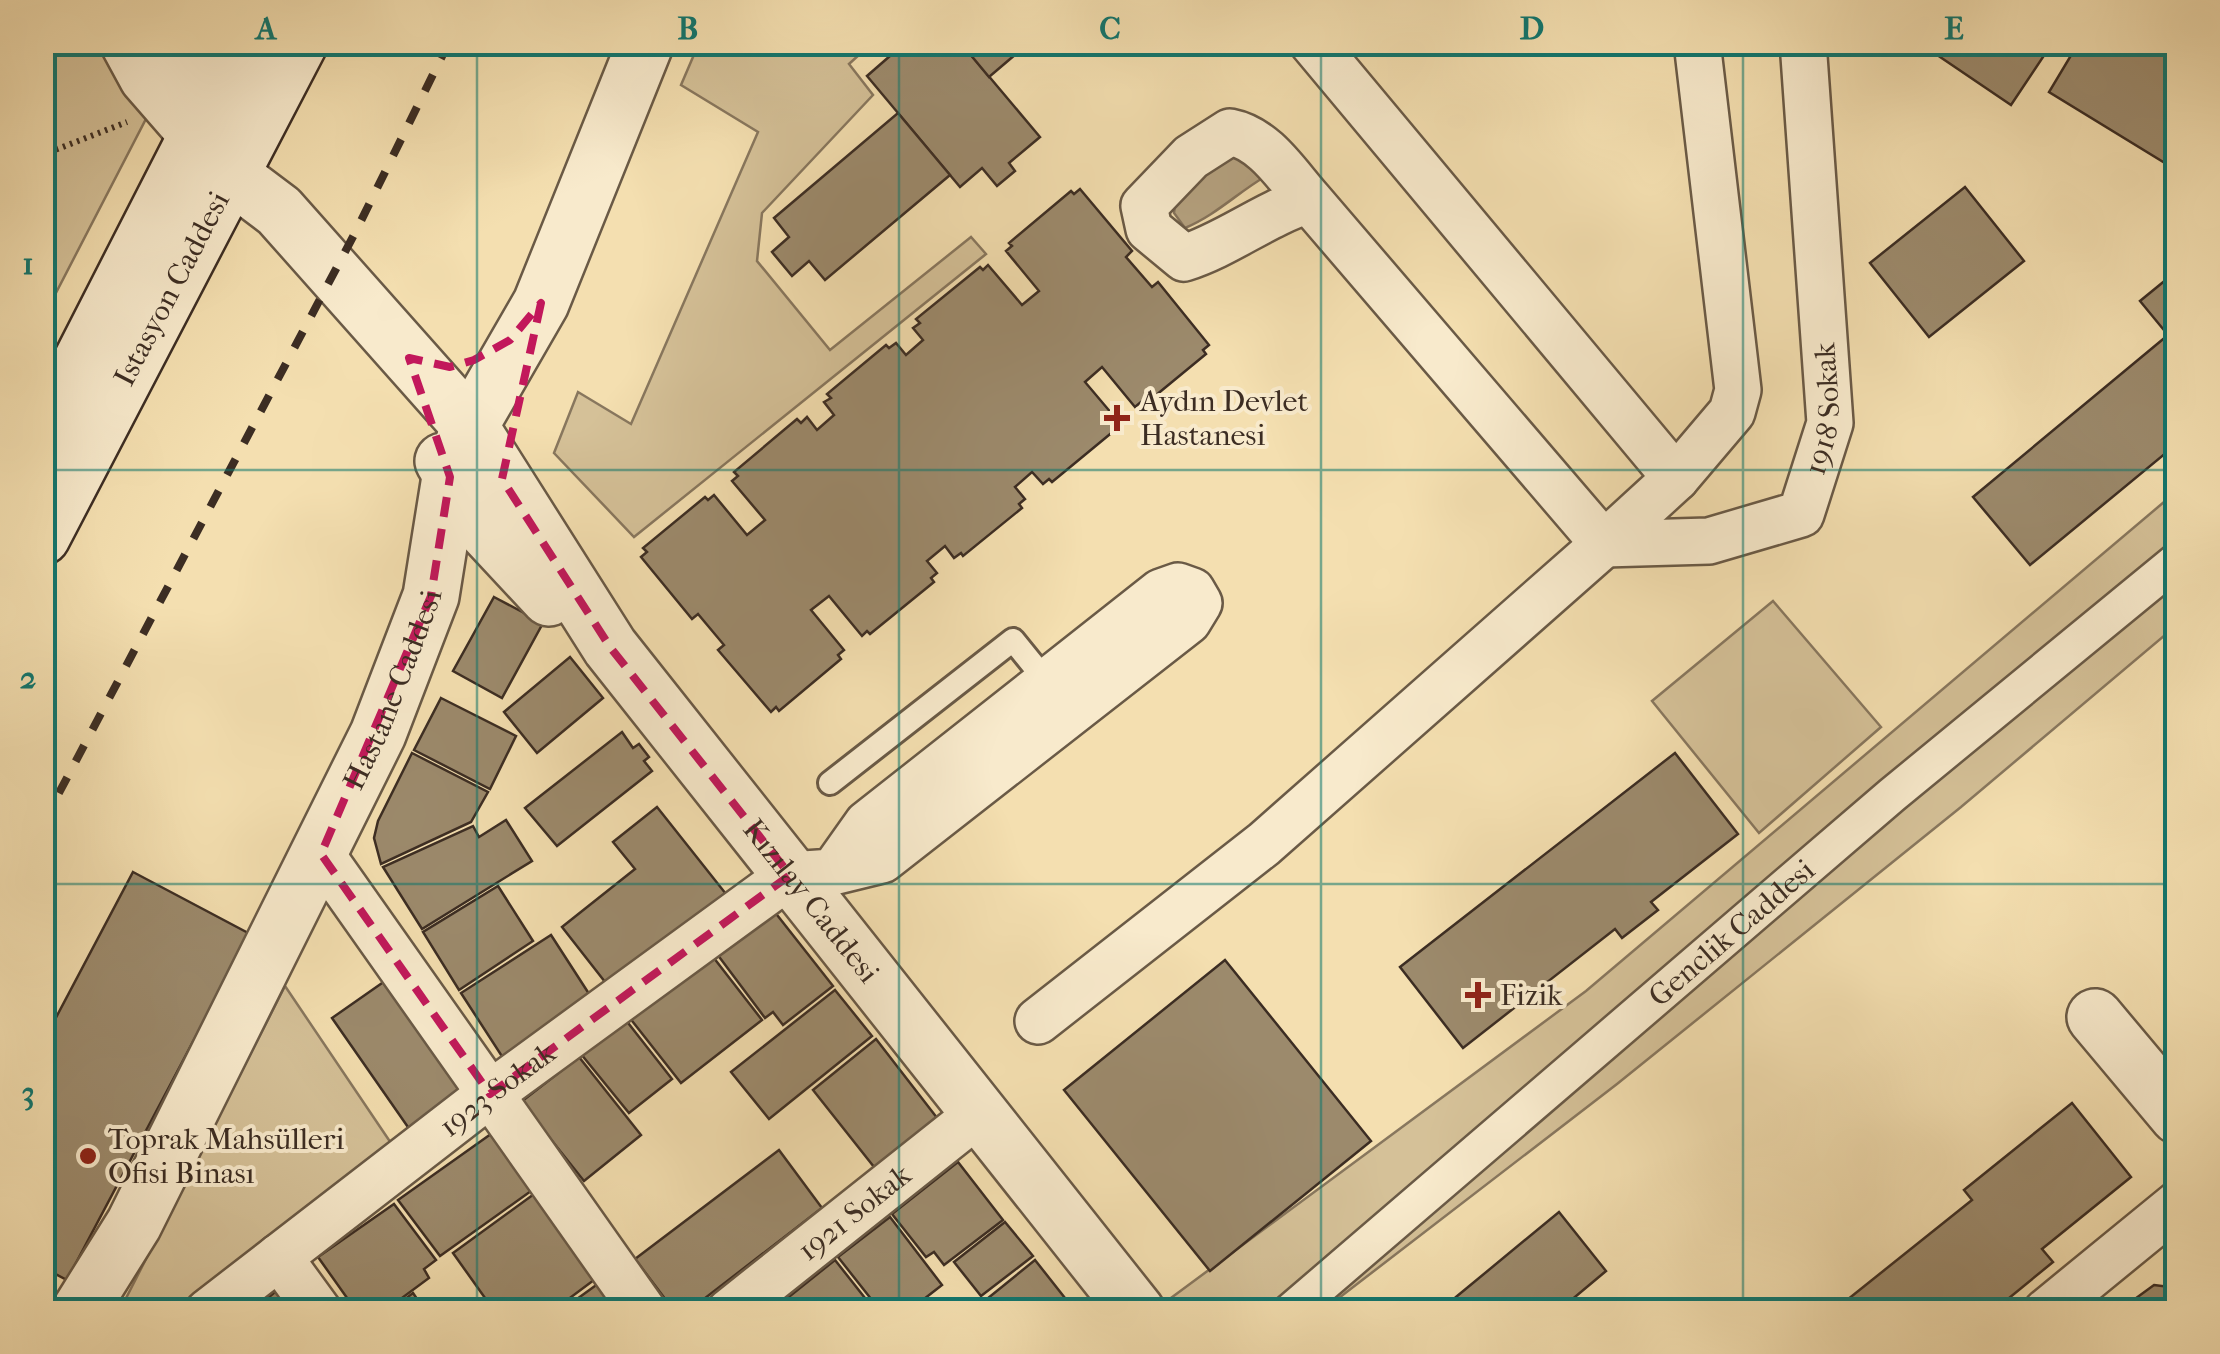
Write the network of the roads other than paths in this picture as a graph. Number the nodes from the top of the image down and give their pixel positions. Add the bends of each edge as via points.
1 (128, 42) edge
2 (166, 42) edge
3 (250, 42) edge
4 (300, 42) edge
5 (646, 42) edge
6 (1312, 42) edge
7 (1697, 42) edge
8 (1803, 42) edge
9 (207, 118) junction
10 (242, 160) junction
11 (1308, 200) dead end
12 (541, 304) junction
13 (408, 358) junction
14 (470, 426) junction
15 (42, 438) edge
16 (1676, 478) junction
17 (478, 493) junction
18 (42, 537) edge
19 (1604, 544) junction
20 (2178, 560) edge
21 (1048, 682) junction
22 (830, 783) dead end
23 (321, 854) junction
24 (811, 874) junction
25 (2095, 1017) dead end
26 (1038, 1020) dead end
27 (490, 1094) junction
28 (978, 1114) junction
29 (2178, 1116) edge
30 (2178, 1204) edge
31 (279, 1258) junction
32 (78, 1312) edge
33 (208, 1312) edge
34 (318, 1312) edge
35 (644, 1312) edge
36 (729, 1312) edge
37 (1136, 1312) edge
38 (1290, 1312) edge
39 (2046, 1312) edge

1 - 9 street via 146,77
2 - 9 street
3 - 9 street
4 - 10 street, Istasyon Caddesi
5 - 12 street, Hastane Caddesi
6 - 16 street
7 - 16 street via 1738,390 1732,412
8 - 19 street, 1918 Sokak via 1830,423 1801,514 1709,542
9 - 10 street
9 - 15 street
10 - 13 street
10 - 18 street, Istasyon Caddesi
11 - 19 street
12 - 13 street via 510,340 474,360 450,367
12 - 14 street, Hastane Caddesi
12 - 17 street
13 - 14 street
13 - 17 street
14 - 17 street, Hastane Caddesi
16 - 19 street
17 - 23 street, Hastane Caddesi
17 - 24 street, Kızılay Caddesi via 539,590 610,646
19 - 26 street via 1264,844
20 - 38 street, Genclik Caddesi via 1892,795
21 - 22 lane via 1013,640
21 - 24 street
21 - 24 street via 1161,592 1178,586 1199,602 1188,622 882,860
23 - 27 street
23 - 32 street, Hastane Caddesi via 134,1224
24 - 27 street, 1923 Sokak
24 - 28 street, Kızılay Caddesi
25 - 29 street
27 - 31 street, 1923 Sokak
27 - 35 street
28 - 36 street, 1921 Sokak
28 - 37 street, Kızılay Caddesi
30 - 39 street
31 - 33 street, 1923 Sokak
31 - 34 street

